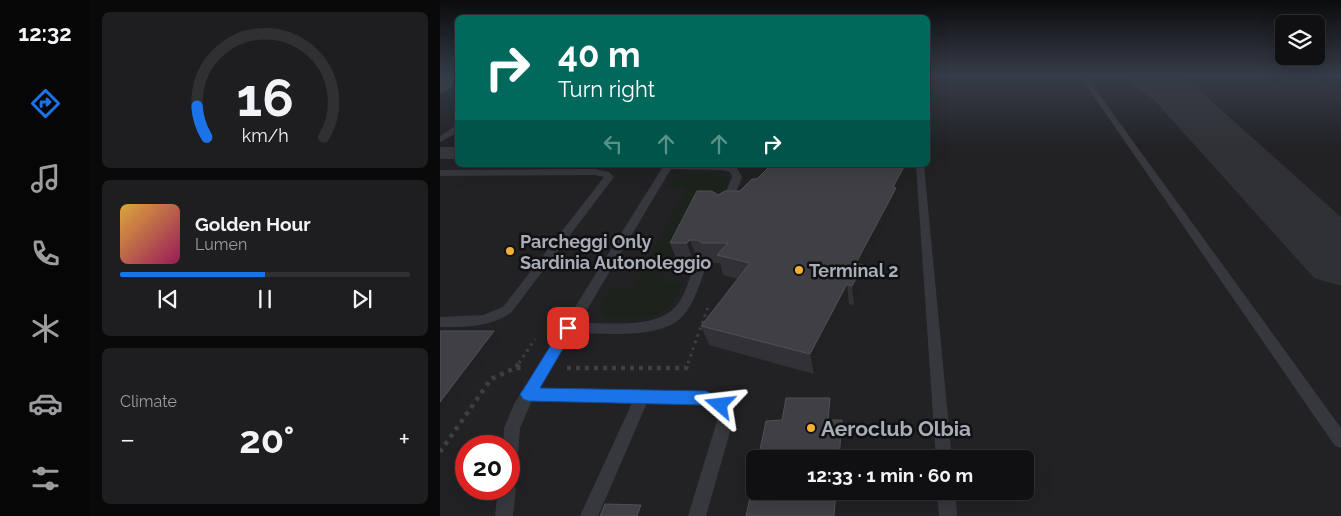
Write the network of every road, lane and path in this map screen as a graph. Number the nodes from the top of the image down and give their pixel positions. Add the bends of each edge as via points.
1 (1099, 99) edge
2 (455, 130) edge
3 (440, 140) edge
4 (455, 153) edge
5 (440, 154) edge
6 (667, 167) edge
7 (721, 167) edge
8 (920, 167) edge
9 (496, 168) edge
10 (440, 173) edge
11 (724, 209) edge
12 (701, 264) dead end
13 (709, 304) dead end
14 (440, 322) edge
15 (568, 328) junction
16 (543, 368) junction
17 (528, 394) junction
18 (642, 397) junction
19 (511, 435) edge
20 (1341, 441) edge
21 (943, 450) edge
22 (440, 452) edge
23 (506, 500) edge
24 (947, 500) edge
25 (504, 516) edge
26 (589, 516) edge
27 (697, 516) edge
28 (948, 516) edge

1 - 20 lane
2 - 3 lane
4 - 5 street
6 - 15 lane
7 - 11 lane via 734,170 737,177
8 - 21 lane
9 - 10 lane via 484,174
9 - 14 lane via 596,172 608,177 507,310 485,321
12 - 15 lane via 685,304 670,321 647,327
13 - 16 path via 686,368
15 - 16 lane
16 - 17 lane
16 - 22 path via 515,368 491,379
17 - 18 lane
17 - 19 lane
18 - 26 lane
18 - 27 lane via 706,398 720,405 724,412 725,421
23 - 25 lane
24 - 28 lane

